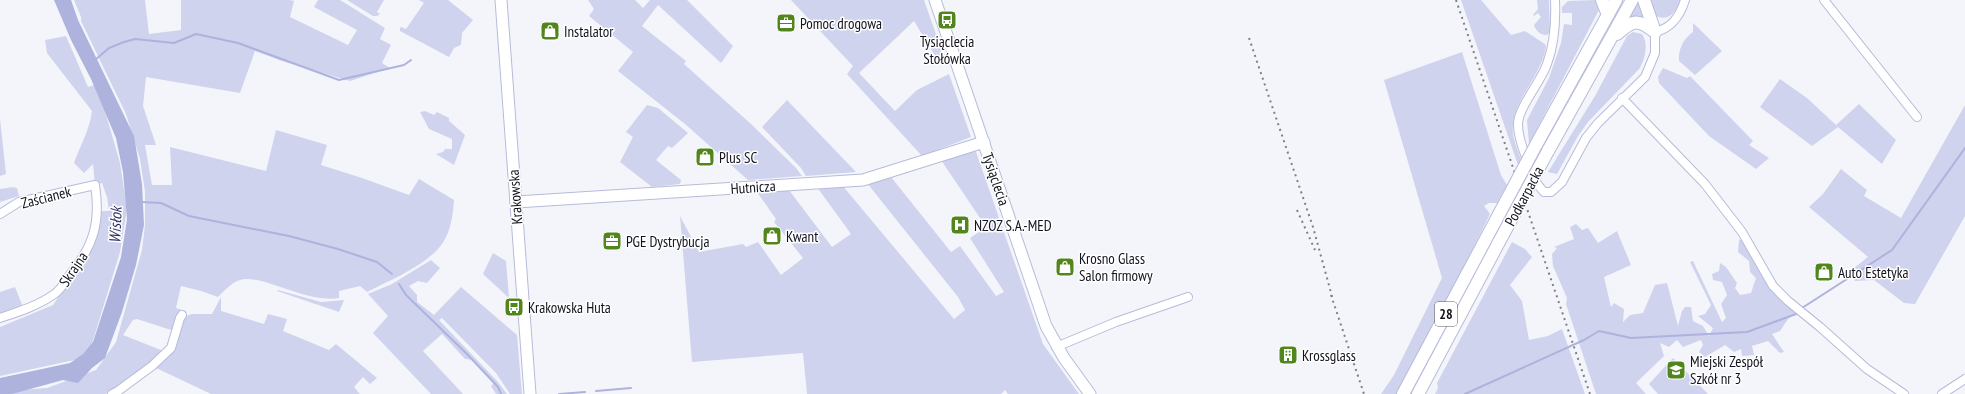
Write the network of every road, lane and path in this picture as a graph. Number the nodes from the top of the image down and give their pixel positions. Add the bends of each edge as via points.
1 (501, 0) edge
2 (935, 0) edge
3 (1555, 0) edge
4 (1602, 0) edge
5 (1616, 0) edge
6 (1632, 0) edge
7 (1644, 0) edge
8 (1685, 0) edge
9 (1824, 0) edge
10 (1608, 15) junction
11 (1655, 32) junction
12 (1609, 42) junction
13 (1622, 98) junction
14 (1917, 117) dead end
15 (984, 142) junction
16 (95, 185) joint
17 (516, 202) junction
18 (0, 214) edge
19 (1188, 297) dead end
20 (182, 315) dead end
21 (0, 318) edge
22 (1056, 347) junction
23 (1965, 379) edge
24 (112, 394) edge
25 (530, 394) edge
26 (1090, 394) edge
27 (1403, 394) edge
28 (1418, 394) edge
29 (1904, 394) edge
30 (1942, 394) edge

1 - 17 street, Krakowska
2 - 15 street, Tysiąclecia
3 - 13 street via 1556,29 1547,66 1523,108 1518,123 1521,144 1534,181 1544,192 1551,192 1562,182 1586,138
4 - 10 main road
5 - 10 main road, Podkarpacka / 28
6 - 12 main road, Podkarpacka / 28
7 - 11 main road
8 - 11 street via 1682,12 1675,21
9 - 14 street
10 - 27 main road, Podkarpacka / 28, bridge
11 - 12 main road via 1645,24 1627,24
11 - 13 street via 1655,53 1650,67 1645,77
12 - 28 main road, Podkarpacka / 28, bridge
13 - 29 street via 1705,184 1742,232 1773,286 1788,302 1867,369
15 - 17 street, Hutnicza via 863,180
15 - 22 street, Tysiąclecia via 1046,326
16 - 18 street, Zaścianek via 19,202
16 - 21 street, Skrajna via 98,206 96,225 83,259 56,294
17 - 25 street, Krakowska
19 - 22 street via 1116,322
20 - 24 street via 171,348 152,366
22 - 26 street, Tysiąclecia
23 - 30 street

